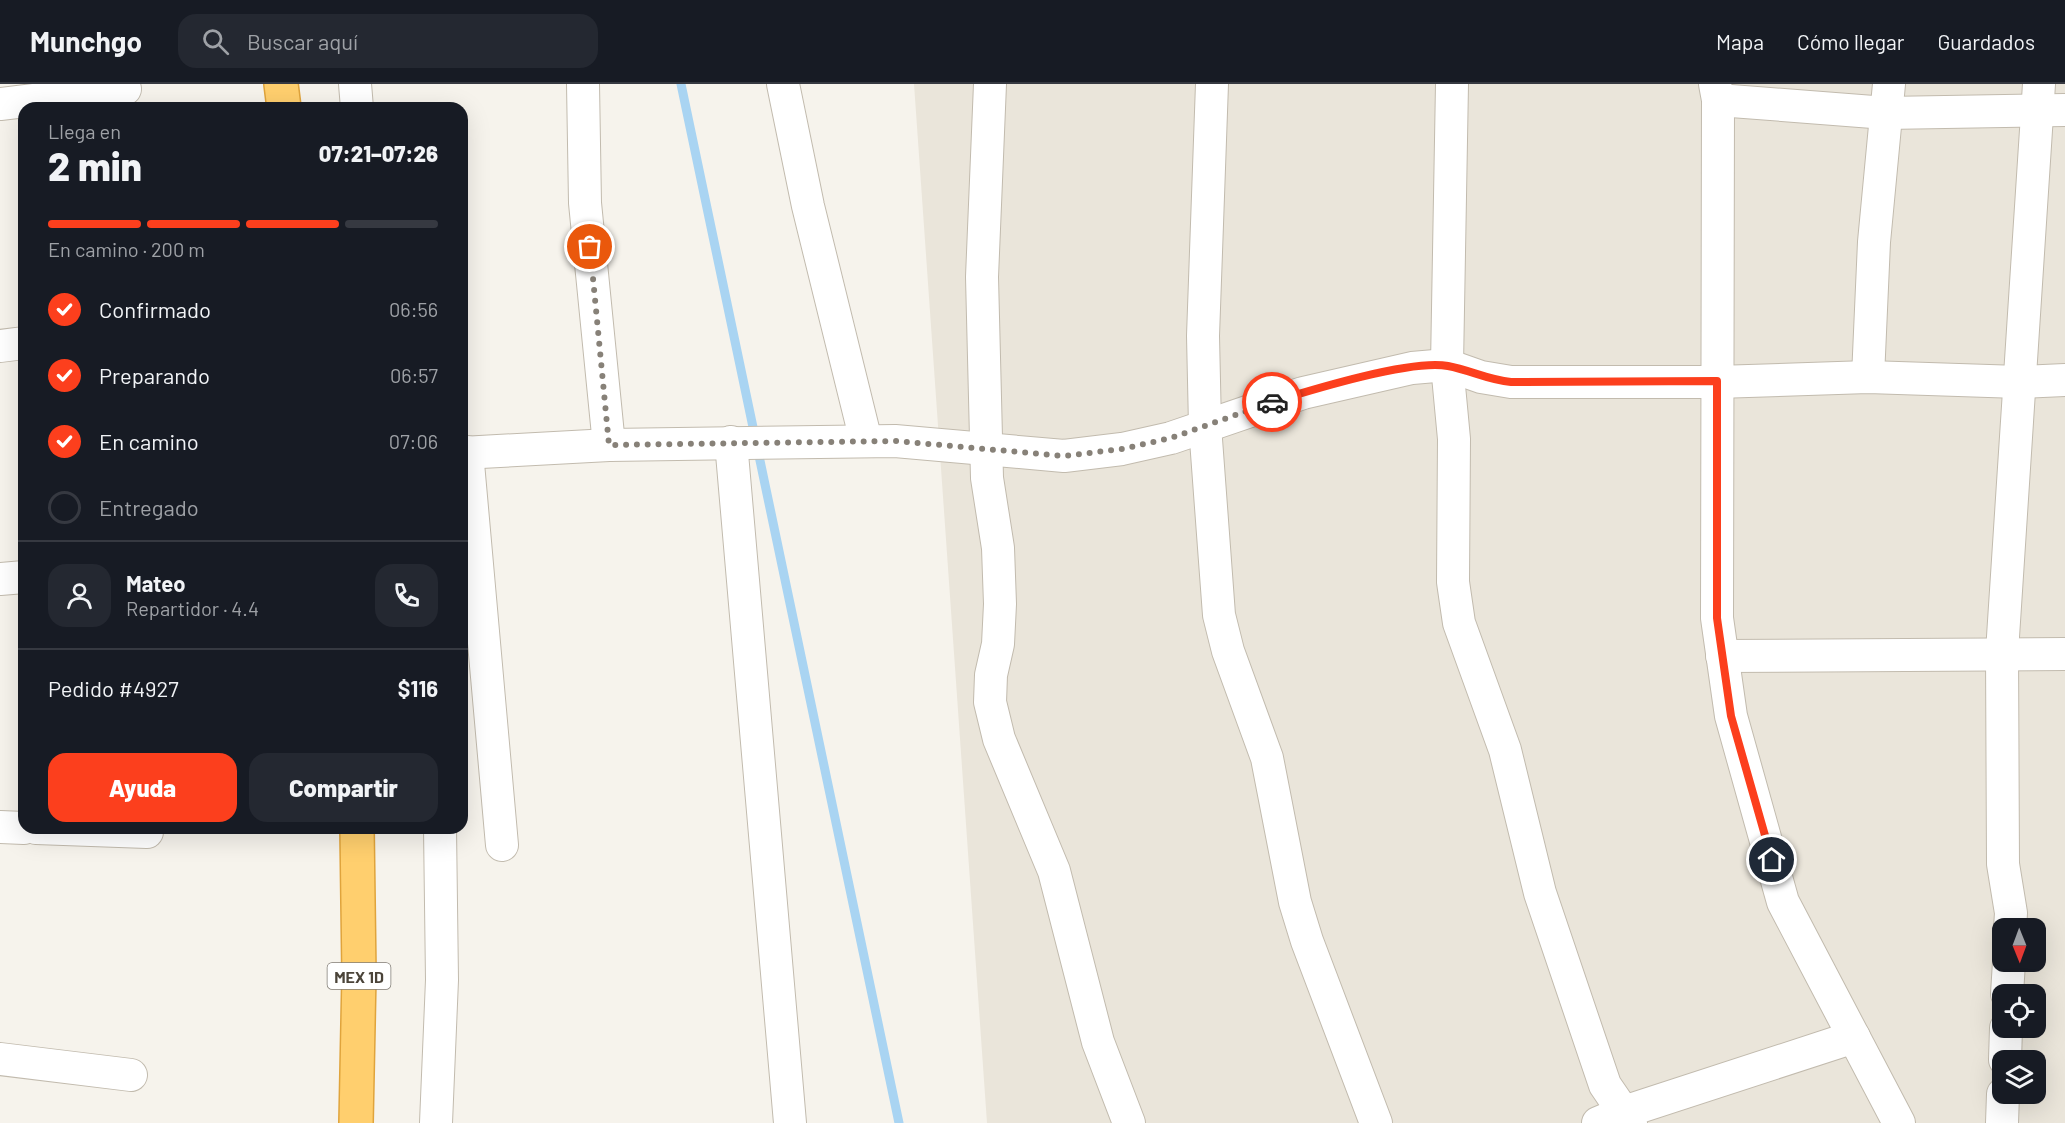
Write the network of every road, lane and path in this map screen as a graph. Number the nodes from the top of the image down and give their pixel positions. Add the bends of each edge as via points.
1 (281, 84) edge
2 (355, 84) edge
3 (583, 84) edge
4 (783, 84) edge
5 (990, 84) edge
6 (1212, 84) edge
7 (1452, 84) edge
8 (125, 89) dead end
9 (1716, 92) edge
10 (1888, 99) edge
11 (2047, 101) edge
12 (283, 102) edge
13 (356, 102) edge
14 (0, 104) edge
15 (18, 344) edge
16 (0, 346) edge
17 (1447, 365) junction
18 (1868, 377) junction
19 (2065, 380) edge
20 (1717, 381) junction
21 (2019, 382) junction
22 (1205, 426) junction
23 (866, 441) junction
24 (731, 442) junction
25 (609, 445) junction
26 (987, 450) junction
27 (468, 453) edge
28 (468, 494) edge
29 (18, 578) edge
30 (0, 579) edge
31 (2002, 652) junction
32 (2065, 654) edge
33 (1722, 656) junction
34 (0, 827) edge
35 (18, 828) edge
36 (357, 834) edge
37 (440, 834) edge
38 (502, 845) dead end
39 (2011, 918) edge
40 (1854, 1037) junction
41 (0, 1059) edge
42 (131, 1076) dead end
43 (2003, 1104) edge
44 (1617, 1119) edge
45 (357, 1123) edge
46 (436, 1123) edge
47 (790, 1123) edge
48 (1129, 1123) edge
49 (1376, 1123) edge
50 (1899, 1123) edge
51 (2002, 1123) edge

1 - 12 highway
2 - 13 street
3 - 25 street via 585,203
4 - 23 street via 808,206
5 - 26 street via 982,277
6 - 22 street via 1203,336
7 - 17 street
8 - 14 street
9 - 10 street
9 - 20 street
10 - 11 street
10 - 18 street via 1874,242
11 - 21 street
15 - 16 street
17 - 20 street via 1511,382
17 - 22 street via 1360,378
17 - 44 street via 1455,439 1453,582 1459,623 1505,750 1544,904
18 - 20 street
18 - 21 street
19 - 21 street
20 - 33 street via 1717,618
21 - 31 street
22 - 26 street via 1171,438 1064,456
22 - 49 street via 1219,615 1267,758 1295,902 1307,941
23 - 24 street
23 - 26 street
24 - 25 street
24 - 47 street
25 - 27 street
26 - 48 street via 1000,604 990,702 999,740 1054,871 1098,1042
28 - 38 street
29 - 30 street
31 - 32 street
31 - 33 street
31 - 39 street via 2002,864
33 - 40 street via 1731,716 1784,902
34 - 35 street
36 - 45 highway, MEX 1D
37 - 46 street via 442,980
40 - 44 street
40 - 50 street
41 - 42 street
43 - 51 street

